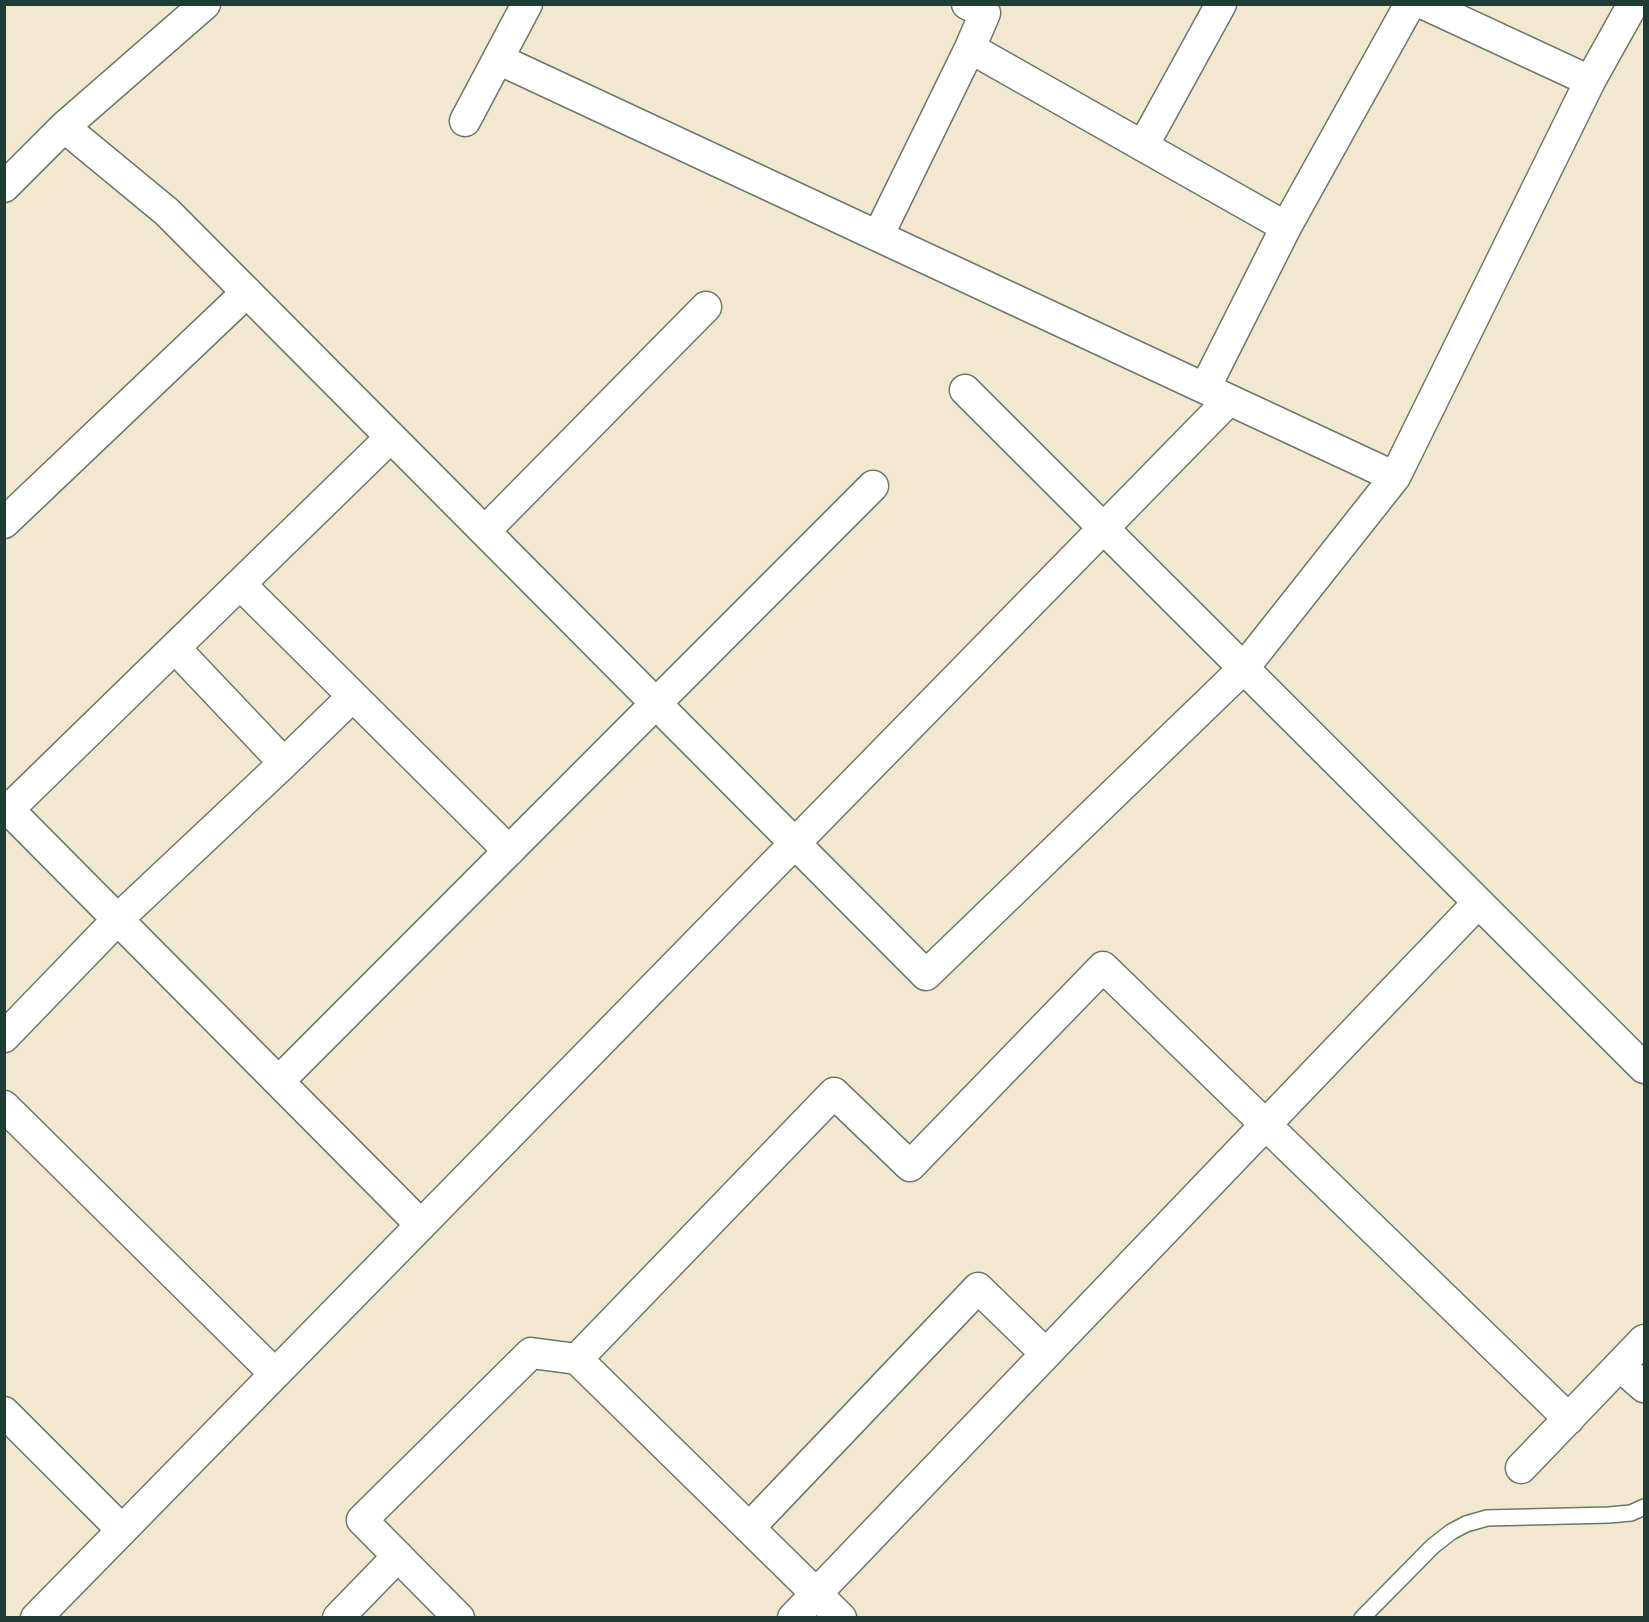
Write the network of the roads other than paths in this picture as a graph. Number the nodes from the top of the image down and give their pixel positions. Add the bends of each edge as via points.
1 (205, 4) edge
2 (527, 4) edge
3 (1221, 4) edge
4 (1410, 4) edge
5 (1424, 4) edge
6 (1633, 4) edge
7 (981, 7) edge
8 (970, 48) junction
9 (498, 59) junction
10 (1590, 81) junction
11 (465, 121) dead end
12 (63, 127) junction
13 (1143, 146) junction
14 (4, 187) edge
15 (1286, 227) junction
16 (878, 236) junction
17 (247, 292) junction
18 (706, 307) dead end
19 (965, 390) dead end
20 (1217, 394) junction
21 (391, 437) junction
22 (1395, 477) junction
23 (873, 486) dead end
24 (4, 523) edge
25 (1103, 528) junction
26 (485, 531) junction
27 (240, 584) junction
28 (175, 648) junction
29 (1243, 669) junction
30 (353, 696) junction
31 (656, 704) junction
32 (284, 763) junction
33 (6, 810) edge
34 (795, 844) junction
35 (509, 851) junction
36 (1478, 903) junction
37 (118, 919) junction
38 (4, 1037) edge
39 (1644, 1068) edge
40 (279, 1082) junction
41 (4, 1106) edge
42 (1266, 1124) junction
43 (421, 1225) junction
44 (1644, 1340) edge
45 (1046, 1354) junction
46 (577, 1359) junction
47 (1620, 1366) junction
48 (275, 1374) junction
49 (1644, 1387) edge
50 (4, 1412) edge
51 (1569, 1419) junction
52 (1521, 1468) dead end
53 (1644, 1507) edge
54 (749, 1528) junction
55 (122, 1530) junction
56 (398, 1556) junction
57 (816, 1593) junction
58 (36, 1617) edge
59 (338, 1617) edge
60 (459, 1617) edge
61 (794, 1617) edge
62 (841, 1617) edge
63 (1362, 1617) edge

1 - 12 street
2 - 9 street
3 - 13 street
4 - 15 street
5 - 10 street
6 - 10 street
7 - 8 street
8 - 13 street
8 - 16 street
9 - 11 street
9 - 16 street
10 - 22 street
12 - 14 street
12 - 17 street via 167,212
13 - 15 street
15 - 20 street
16 - 20 street
17 - 21 street
17 - 24 street
18 - 26 street
19 - 25 street
20 - 22 street
20 - 25 street
21 - 26 street
21 - 27 street
22 - 29 street
23 - 31 street
25 - 29 street
25 - 34 street
26 - 31 street
27 - 28 street
27 - 30 street
28 - 32 street
28 - 33 street
29 - 34 street via 926,975
29 - 36 street
30 - 32 street
30 - 35 street
31 - 34 street
31 - 35 street
32 - 37 street
33 - 37 street
34 - 43 street
35 - 40 street
36 - 39 street
36 - 42 street
37 - 38 street
37 - 40 street
40 - 43 street
41 - 48 street
42 - 45 street
42 - 46 street via 1103,967 910,1166 834,1093
42 - 51 street
43 - 48 street
44 - 47 street
45 - 54 street via 978,1288
45 - 57 street
46 - 54 street
46 - 56 street via 531,1353 362,1520
47 - 49 street
47 - 51 street
48 - 55 street
50 - 55 street
51 - 52 street
53 - 63 lane via 1609,1515 1486,1518 1466,1524 1433,1546
54 - 57 street
55 - 58 street
56 - 59 street
56 - 60 street
57 - 61 street
57 - 62 street

